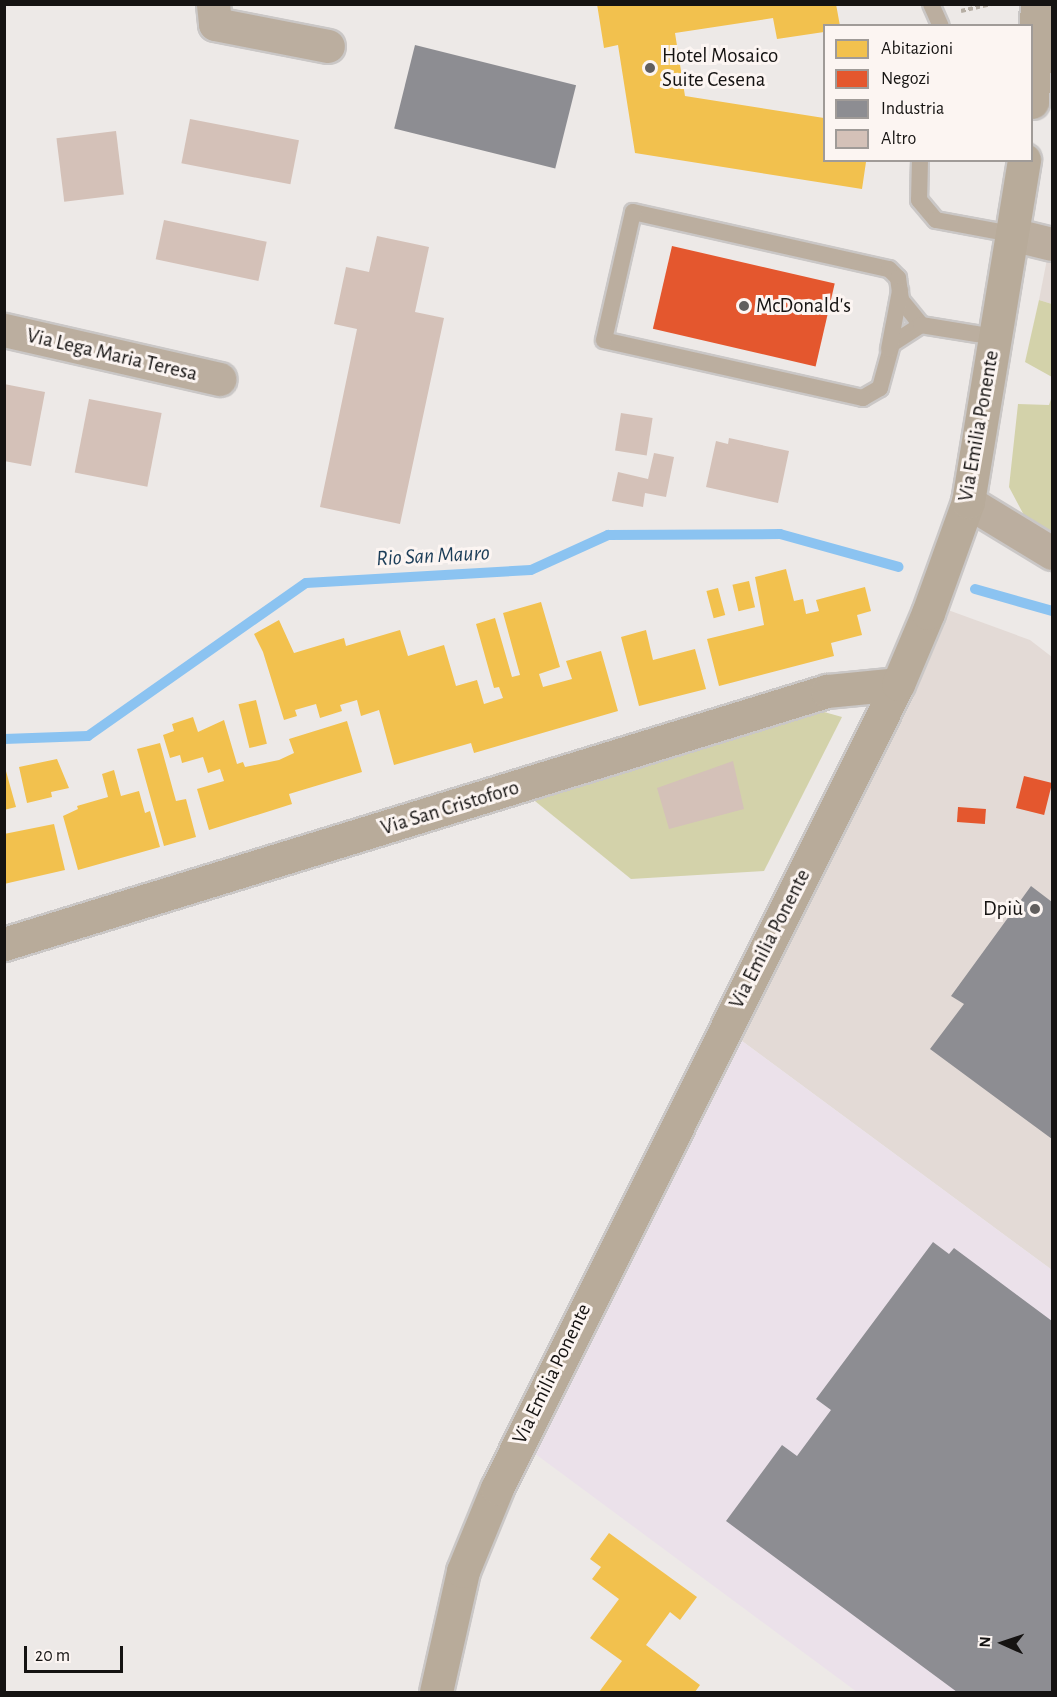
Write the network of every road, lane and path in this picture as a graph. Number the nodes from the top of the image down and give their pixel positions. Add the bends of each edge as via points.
1 (213, 4) edge
2 (931, 4) edge
3 (1037, 4) edge
4 (940, 24) edge
5 (328, 46) dead end
6 (1053, 78) edge
7 (1033, 82) edge
8 (1033, 122) edge
9 (920, 162) edge
10 (1024, 162) edge
11 (1011, 234) junction
12 (1053, 244) edge
13 (900, 289) junction
14 (921, 326) junction
15 (4, 330) edge
16 (994, 337) junction
17 (889, 349) junction
18 (219, 380) dead end
19 (969, 502) junction
20 (1053, 553) edge
21 (898, 684) junction
22 (4, 944) edge
23 (436, 1692) edge

1 - 5 street via 216,24
2 - 4 lane
3 - 7 main road
6 - 8 main road
9 - 11 lane via 919,200 936,220
10 - 11 main road, Via Emilia Ponente
11 - 12 street
11 - 16 main road, Via Emilia Ponente
13 - 14 lane via 901,300
13 - 17 lane
13 - 17 lane via 893,271 882,266 633,212 604,340 863,398 880,388
14 - 16 lane
14 - 17 lane via 896,340
15 - 18 street, Via Lega Maria Teresa
16 - 19 main road, Via Emilia Ponente
19 - 20 street
19 - 21 main road, Via Emilia Ponente
21 - 22 main road, Via San Cristoforo via 827,691
21 - 23 main road, Via Emilia Ponente via 497,1488 463,1571

